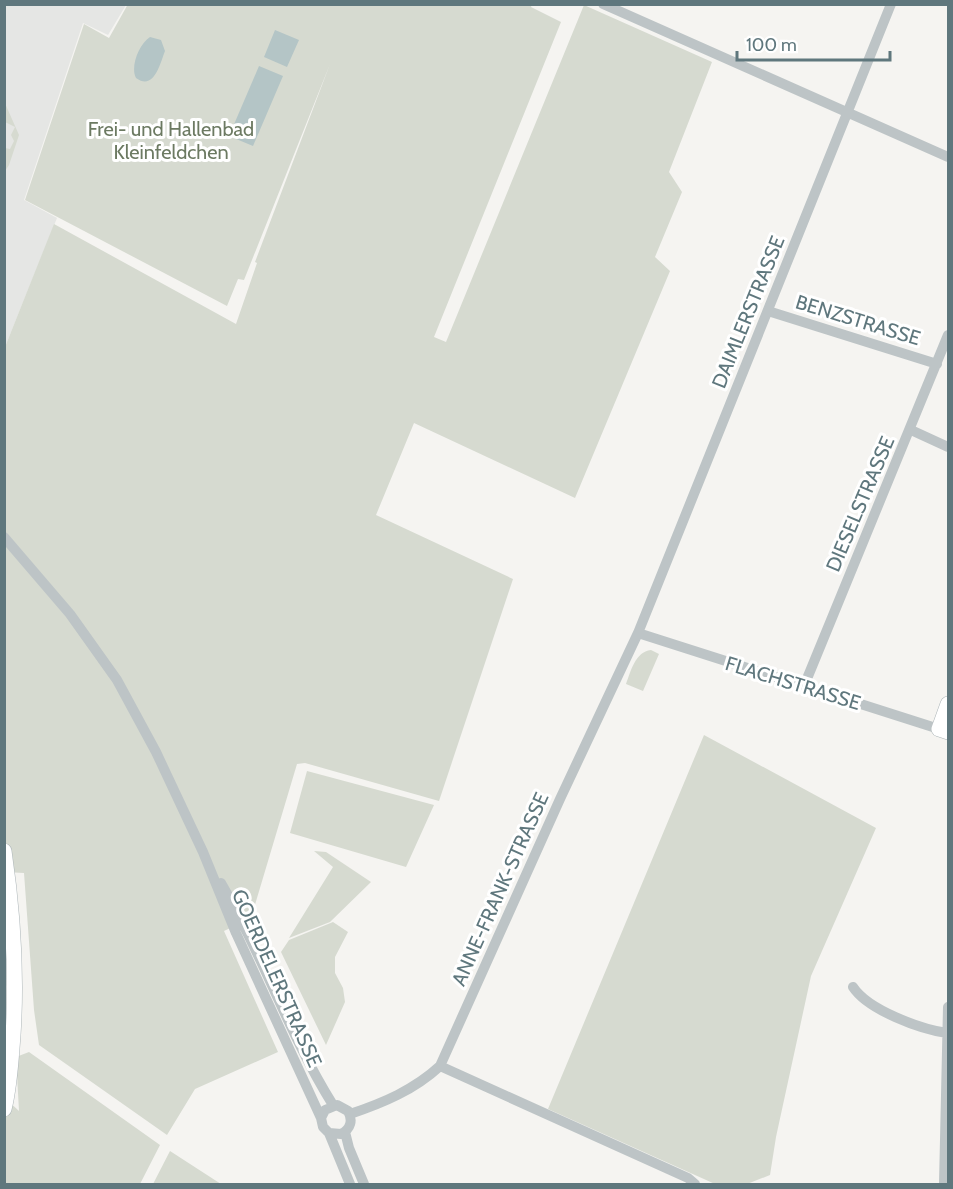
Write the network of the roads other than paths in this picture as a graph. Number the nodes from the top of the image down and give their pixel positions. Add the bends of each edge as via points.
1 (603, 4) edge
2 (891, 4) edge
3 (848, 112) junction
4 (948, 157) edge
5 (768, 311) junction
6 (948, 335) edge
7 (937, 364) junction
8 (911, 430) junction
9 (948, 447) edge
10 (4, 537) edge
11 (638, 633) junction
12 (804, 686) junction
13 (948, 704) edge
14 (944, 730) edge
15 (4, 851) edge
16 (203, 852) junction
17 (853, 987) dead end
18 (948, 1007) edge
19 (947, 1033) junction
20 (440, 1066) junction
21 (333, 1105) junction
22 (4, 1109) edge
23 (350, 1114) junction
24 (321, 1118) junction
25 (345, 1132) junction
26 (329, 1133) junction
27 (350, 1185) edge
28 (364, 1185) edge
29 (695, 1185) edge
30 (944, 1185) edge

1 - 3 street
2 - 3 street, DAIMLERSTRASSE
3 - 4 street
3 - 5 street, DAIMLERSTRASSE
5 - 7 street, BENZSTRASSE
5 - 11 street, DAIMLERSTRASSE
6 - 7 street, DIESELSTRASSE
7 - 8 street, DIESELSTRASSE
8 - 9 street
8 - 12 street, DIESELSTRASSE
10 - 16 street, GOERDELERSTRASSE via 69,614 117,680
11 - 12 street, FLACHSTRASSE
11 - 20 street, ANNE-FRANK-STRASSE
12 - 14 street, FLACHSTRASSE
13 - 14 main road
15 - 22 main road via 14,952 14,1013
16 - 21 street, GOERDELERSTRASSE via 246,928
16 - 24 street, GOERDELERSTRASSE
17 - 19 street via 861,998 875,1006 924,1028
18 - 19 street
19 - 30 street
20 - 23 street, ANNE-FRANK-STRASSE via 404,1092
20 - 29 street via 625,1148
21 - 23 street via 342,1106
21 - 24 street
23 - 25 street via 351,1124
24 - 26 street, GOERDELERSTRASSE
25 - 26 street
25 - 28 street
26 - 27 street, GOERDELERSTRASSE

